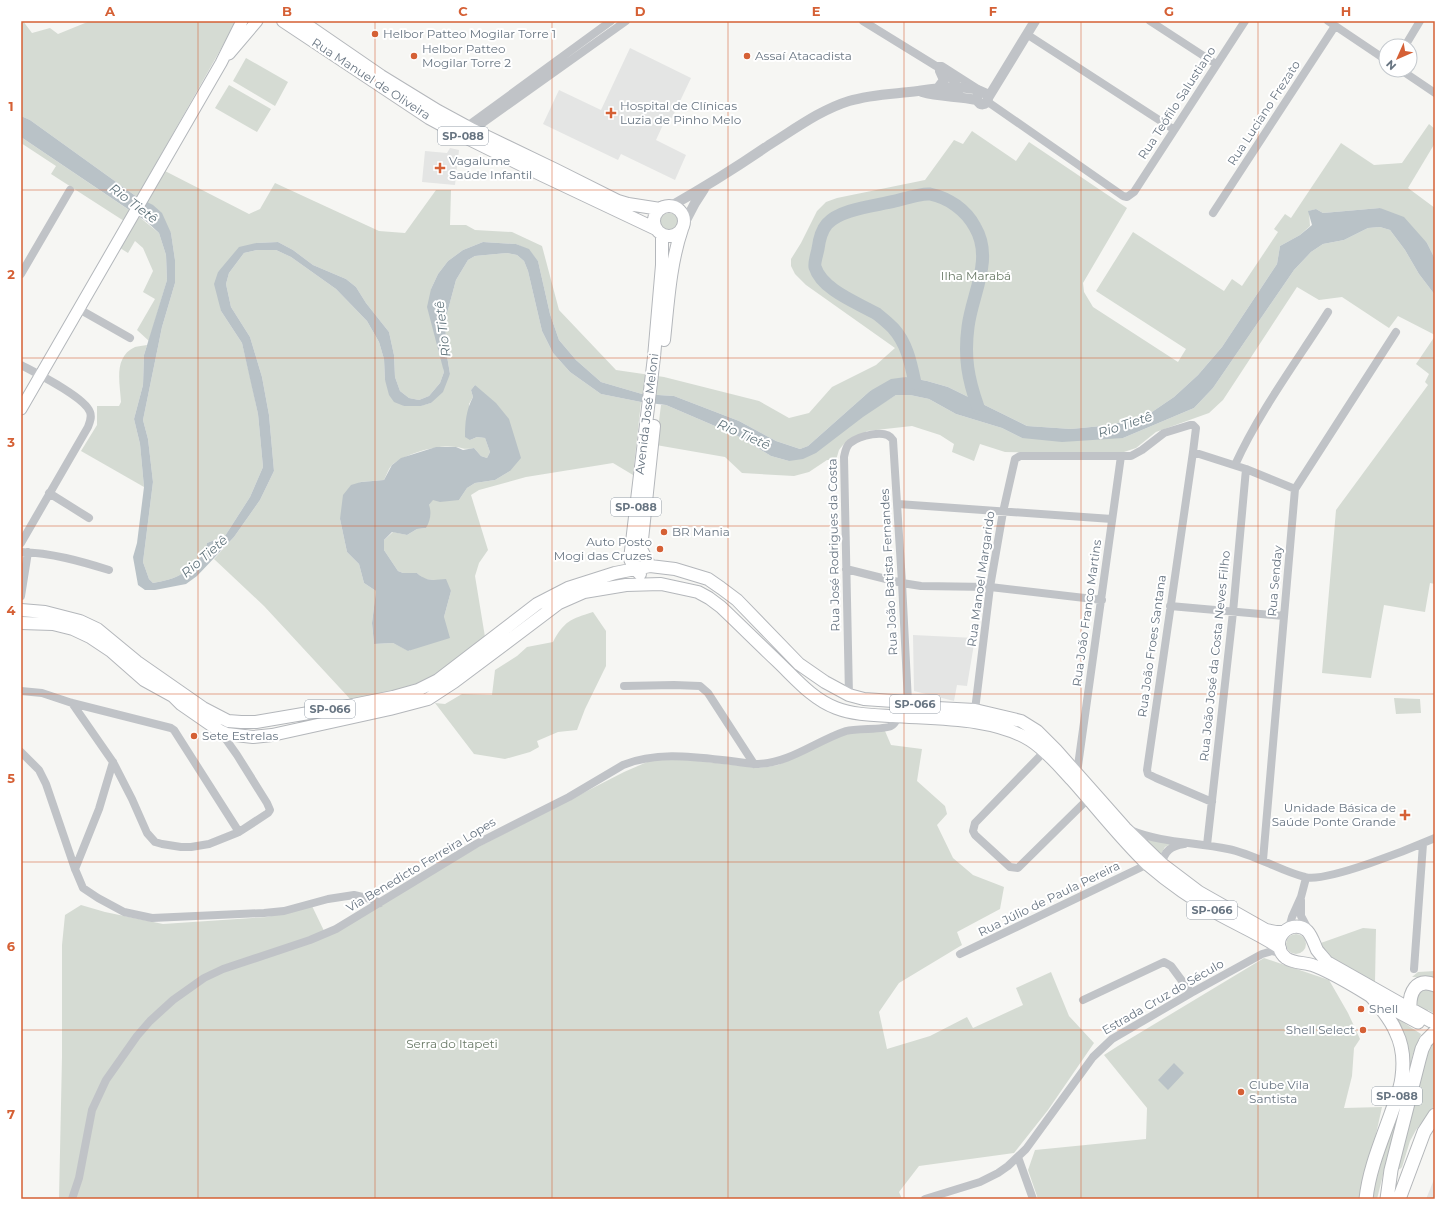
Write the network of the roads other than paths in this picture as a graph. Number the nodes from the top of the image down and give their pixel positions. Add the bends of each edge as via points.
1 (242, 21) edge
2 (257, 21) edge
3 (283, 21) edge
4 (300, 21) edge
5 (611, 21) edge
6 (626, 21) edge
7 (863, 21) edge
8 (1036, 21) edge
9 (1150, 21) edge
10 (1245, 21) edge
11 (1328, 21) edge
12 (1420, 21) edge
13 (1336, 26) junction
14 (1028, 35) junction
15 (1410, 38) edge
16 (1378, 55) edge
17 (221, 63) junction
18 (1216, 64) junction
19 (938, 68) junction
20 (1413, 78) edge
21 (938, 88) junction
22 (918, 91) junction
23 (960, 92) junction
24 (1435, 93) edge
25 (984, 96) junction
26 (469, 129) junction
27 (1173, 129) junction
28 (707, 186) junction
29 (70, 190) dead end
30 (666, 208) junction
31 (1213, 213) dead end
32 (683, 227) junction
33 (659, 232) junction
34 (21, 274) edge
35 (79, 309) junction
36 (1328, 312) dead end
37 (1396, 332) dead end
38 (130, 338) dead end
39 (658, 359) junction
40 (21, 365) edge
41 (40, 376) junction
42 (21, 409) edge
43 (651, 420) junction
44 (893, 440) joint
45 (1193, 452) junction
46 (1121, 456) junction
47 (1235, 465) junction
48 (1246, 469) junction
49 (1295, 489) junction
50 (49, 493) junction
51 (898, 504) junction
52 (1003, 512) junction
53 (89, 518) dead end
54 (1112, 519) junction
55 (21, 543) edge
56 (24, 552) edge
57 (650, 566) junction
58 (635, 568) junction
59 (846, 569) junction
60 (109, 570) dead end
61 (902, 583) junction
62 (652, 584) junction
63 (990, 587) junction
64 (21, 596) edge
65 (1102, 600) junction
66 (1170, 606) junction
67 (21, 610) edge
68 (1232, 612) junction
69 (1284, 616) junction
70 (21, 623) edge
71 (624, 686) dead end
72 (21, 691) edge
73 (849, 695) junction
74 (908, 702) junction
75 (72, 703) junction
76 (975, 710) junction
77 (898, 717) junction
78 (220, 731) junction
79 (1045, 751) junction
80 (21, 752) edge
81 (113, 762) junction
82 (754, 764) junction
83 (1077, 773) junction
84 (1088, 799) junction
85 (1212, 802) junction
86 (1125, 828) junction
87 (239, 832) junction
88 (1435, 838) edge
89 (1190, 843) junction
90 (1423, 844) junction
91 (1207, 845) junction
92 (1263, 860) junction
93 (1148, 864) junction
94 (1162, 864) junction
95 (75, 869) junction
96 (1306, 878) junction
97 (1301, 897) junction
98 (380, 902) junction
99 (1287, 930) junction
100 (1312, 937) junction
101 (1280, 951) junction
102 (960, 954) dead end
103 (1300, 962) junction
104 (1414, 969) dead end
105 (1435, 985) edge
106 (1191, 993) junction
107 (1372, 997) junction
108 (1084, 1000) dead end
109 (1410, 1009) junction
110 (1435, 1023) edge
111 (1432, 1035) edge
112 (1435, 1115) edge
113 (1018, 1157) junction
114 (1413, 1161) junction
115 (1392, 1170) junction
116 (72, 1199) edge
117 (925, 1199) edge
118 (1033, 1199) edge
119 (1366, 1199) edge
120 (1387, 1199) edge
121 (1399, 1199) edge
122 (1404, 1199) edge

1 - 17 main road
2 - 17 main road
3 - 33 main road, Rua Manuel de Oliveira / SP-088 via 442,125
4 - 26 main road, Rua Manuel de Oliveira / SP-088 via 420,101
5 - 26 street
6 - 26 street
7 - 19 street
8 - 14 street
9 - 18 street
10 - 18 street, Rua Teófilo Salustiano
11 - 13 street
12 - 15 street
13 - 16 street
13 - 31 street, Rua Luciano Frezato
14 - 25 street via 999,80
14 - 27 street
17 - 35 main road
18 - 27 street, Rua Teófilo Salustiano
19 - 21 street via 944,80
19 - 23 street via 955,81
19 - 25 street via 942,66
20 - 24 street
21 - 22 street
21 - 23 street
22 - 23 street via 932,95
22 - 28 street, Avenida José Meloni via 880,94 836,106 812,118
23 - 25 street via 972,88
25 - 27 street, Rua Teófilo Salustiano via 1127,197 1134,192
26 - 30 main road, Rua Manuel de Oliveira / SP-088 via 618,201
28 - 30 street, Avenida José Meloni
28 - 32 street, Avenida José Meloni
29 - 34 street
30 - 32 main road via 680,210 683,214
30 - 33 main road, SP-088 via 655,216 654,225
32 - 33 main road via 676,235 667,236
32 - 39 main road, Avenida José Meloni / SP-088 via 677,247
33 - 39 main road, Avenida José Meloni / SP-088 via 662,265
35 - 38 street
35 - 41 main road
36 - 47 street via 1260,418
37 - 49 street, Rua Senday
39 - 43 main road, Avenida José Meloni / SP-088
40 - 41 street
41 - 42 main road
41 - 50 street via 79,399 90,412 91,418
43 - 57 main road, Avenida José Meloni / SP-088 via 641,549
43 - 58 main road, Avenida José Meloni / SP-088 via 630,558
44 - 51 street, Rua João Batista Fernandes
44 - 59 street, Rua José Rodrigues da Costa via 884,433 862,437 851,442 845,452
45 - 46 street, Rua João Froes Santana via 1196,428 1190,425 1164,433 1136,454
45 - 47 street
45 - 66 street, Rua João Froes Santana
46 - 52 street, Rua Manoel Margarido via 1020,456 1014,461
46 - 54 street, Rua João Franco Martins
47 - 48 street
48 - 49 street
48 - 68 street, Rua João José da Costa Neves Filho
49 - 69 street, Rua Senday
50 - 53 street
50 - 55 street
51 - 52 street
51 - 61 street, Rua João Batista Fernandes
52 - 54 street
52 - 63 street, Rua Manoel Margarido
54 - 65 street, Rua João Franco Martins
56 - 60 street via 72,559
56 - 64 street
57 - 58 main road, SP-066
57 - 73 main road, SP-066 via 686,572 708,579 737,600 799,664
58 - 62 main road
58 - 67 main road, SP-066 via 581,583 537,604 426,687 394,696 256,722 228,721 209,711 137,662 97,629 80,621 45,612
59 - 61 street
59 - 73 street, Rua José Rodrigues da Costa
61 - 63 street via 920,586
61 - 74 street, Rua João Batista Fernandes
62 - 77 main road, SP-066 via 685,588 709,598 809,692 826,704 846,712
62 - 78 main road, SP-066 via 626,585 584,592 559,603 428,699 272,735 248,737
63 - 65 street
63 - 76 street, Rua Manoel Margarido
65 - 83 street, Rua João Franco Martins
66 - 68 street
66 - 85 street, Rua João Froes Santana via 1147,772
68 - 69 street
68 - 85 street, Rua João José da Costa Neves Filho
69 - 92 street, Rua Senday
70 - 78 main road, SP-066 via 53,624 90,637 144,680 173,696
71 - 82 street via 700,686 708,693
72 - 75 street
73 - 74 main road, SP-066 via 864,699
74 - 76 main road, SP-066 via 937,708
75 - 81 street
75 - 87 street via 174,730
76 - 83 main road, SP-066 via 1021,721 1037,731
77 - 79 main road, SP-066 via 938,718 992,726 1030,740
77 - 82 street, Via Benedicto Ferreira Lopes via 888,728 846,731 783,760
78 - 87 street via 238,755 270,810 266,816
79 - 84 main road, SP-066
79 - 84 street via 975,823 975,834 1010,867 1018,868
80 - 95 street via 39,770 46,784
81 - 87 street via 147,833 155,842 191,847 209,844
81 - 95 street
82 - 98 street, Via Benedicto Ferreira Lopes via 665,756 631,762 476,844
83 - 86 main road, SP-066
84 - 93 main road, SP-066
85 - 91 street, Rua João José da Costa Neves Filho
86 - 89 street via 1153,838
86 - 94 main road, SP-066
88 - 90 street
89 - 91 street
89 - 94 street via 1170,849 1165,853
90 - 96 street via 1329,876
90 - 104 street
91 - 92 street via 1230,849
92 - 96 street
93 - 101 main road, SP-066 via 1195,900 1263,937
93 - 102 street, Rua Júlio de Paula Pereira
94 - 99 main road, SP-066 via 1199,892 1266,930
95 - 98 street via 83,888 98,898 129,914 152,918 284,911 354,894
96 - 97 street
97 - 99 street
97 - 100 street via 1301,916
98 - 116 street, Via Benedicto Ferreira Lopes via 320,936 204,978 173,1000 150,1021 117,1063 92,1110 79,1178
99 - 100 main road, SP-066 via 1300,927
99 - 101 main road via 1280,940
100 - 103 main road via 1314,947 1309,957
100 - 109 main road via 1327,962
101 - 103 main road, SP-066 via 1289,960
101 - 106 street, Estrada Cruz do Século via 1262,954
103 - 107 main road, SP-088 via 1320,968
105 - 109 highway via 1425,983 1416,987 1411,995
106 - 108 street via 1171,966 1164,962
106 - 113 street, Estrada Cruz do Século via 1117,1036 1100,1049
107 - 111 highway
107 - 119 highway, SP-088 via 1391,1020 1402,1049 1403,1062 1396,1100 1370,1177
109 - 110 highway
111 - 115 highway via 1422,1048
112 - 114 highway, SP-088 via 1424,1132
112 - 115 highway via 1420,1129 1402,1172 1395,1174
113 - 117 street, Estrada Cruz do Século via 998,1173 980,1182
113 - 118 street
114 - 121 highway, SP-088
114 - 122 main road
115 - 120 highway

